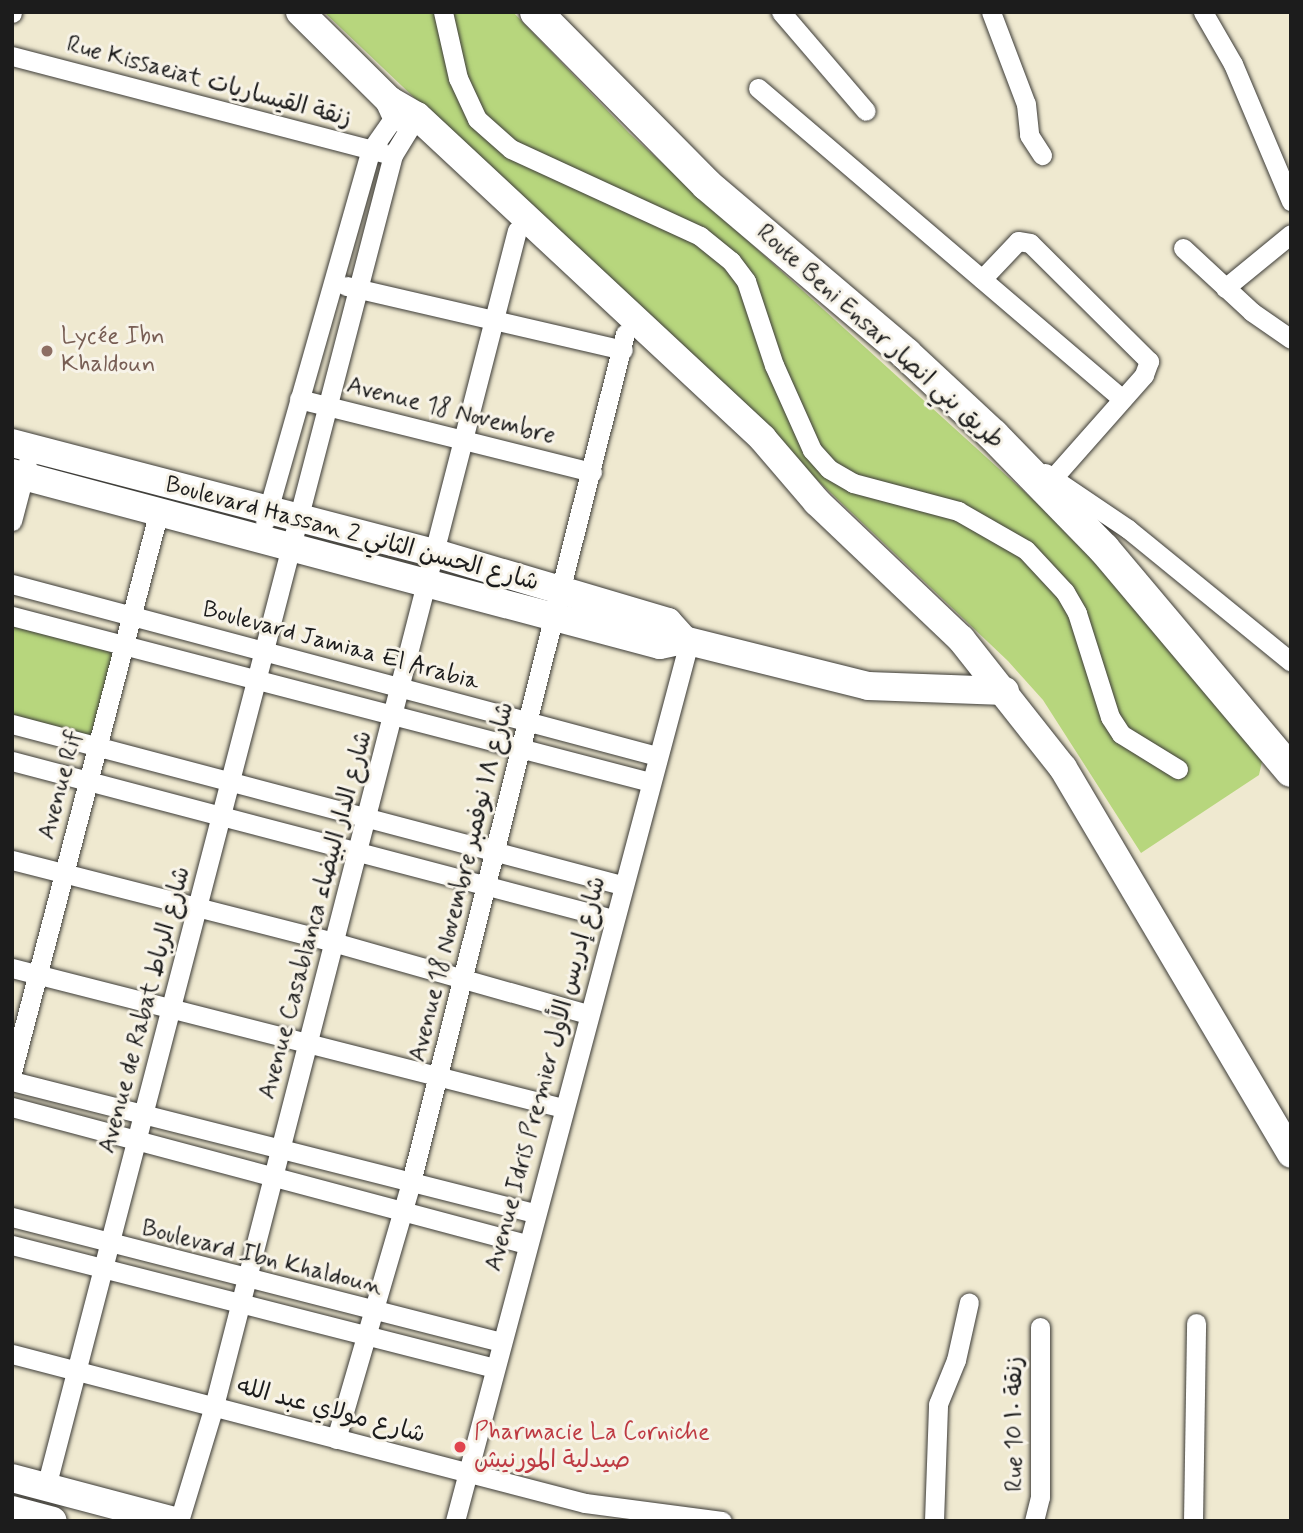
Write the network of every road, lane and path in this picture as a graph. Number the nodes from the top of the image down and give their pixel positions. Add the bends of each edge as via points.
1 (300, 12) edge
2 (443, 12) edge
3 (536, 12) edge
4 (781, 12) edge
5 (991, 12) edge
6 (1203, 12) edge
7 (12, 56) edge
8 (758, 88) dead end
9 (866, 111) dead end
10 (402, 113) junction
11 (371, 150) junction
12 (393, 155) junction
13 (1042, 155) dead end
14 (1291, 201) edge
15 (517, 230) junction
16 (1291, 234) edge
17 (1183, 248) dead end
18 (982, 279) junction
19 (331, 282) junction
20 (1225, 288) junction
21 (357, 289) junction
22 (495, 321) junction
23 (1291, 339) edge
24 (624, 342) junction
25 (299, 399) junction
26 (1122, 399) junction
27 (325, 406) junction
28 (993, 435) junction
29 (464, 440) junction
30 (21, 445) edge
31 (784, 469) junction
32 (592, 472) junction
33 (18, 474) edge
34 (1053, 478) junction
35 (268, 510) junction
36 (159, 511) junction
37 (296, 517) junction
38 (12, 520) edge
39 (261, 537) junction
40 (288, 544) junction
41 (435, 553) junction
42 (428, 581) junction
43 (12, 584) edge
44 (558, 604) junction
45 (132, 615) junction
46 (12, 616) edge
47 (687, 641) junction
48 (123, 647) junction
49 (263, 650) junction
50 (1291, 662) edge
51 (255, 681) junction
52 (400, 687) junction
53 (1005, 691) junction
54 (393, 716) junction
55 (528, 722) junction
56 (12, 724) edge
57 (97, 746) junction
58 (521, 749) junction
59 (657, 756) junction
60 (12, 761) edge
61 (1178, 769) dead end
62 (1291, 771) edge
63 (88, 781) junction
64 (231, 782) junction
65 (650, 782) junction
66 (221, 816) junction
67 (366, 818) junction
68 (358, 852) junction
69 (495, 852) junction
70 (12, 860) edge
71 (64, 872) junction
72 (622, 885) junction
73 (486, 886) junction
74 (197, 910) junction
75 (613, 919) junction
76 (333, 942) junction
77 (12, 968) edge
78 (37, 974) junction
79 (463, 979) junction
80 (171, 1008) junction
81 (588, 1014) junction
82 (308, 1043) junction
83 (12, 1072) edge
84 (438, 1076) junction
85 (12, 1081) edge
86 (12, 1107) edge
87 (564, 1108) junction
88 (146, 1115) junction
89 (137, 1139) junction
90 (280, 1150) junction
91 (1291, 1154) edge
92 (274, 1175) junction
93 (411, 1182) junction
94 (404, 1209) junction
95 (534, 1213) junction
96 (12, 1217) edge
97 (109, 1243) junction
98 (526, 1244) junction
99 (12, 1245) edge
100 (103, 1271) junction
101 (246, 1280) junction
102 (968, 1302) dead end
103 (239, 1306) junction
104 (372, 1311) junction
105 (1196, 1323) dead end
106 (1040, 1327) dead end
107 (367, 1334) junction
108 (501, 1342) junction
109 (12, 1354) edge
110 (494, 1368) junction
111 (77, 1369) junction
112 (214, 1406) junction
113 (336, 1438) junction
114 (467, 1472) junction
115 (12, 1478) edge
116 (46, 1487) junction
117 (12, 1510) edge
118 (53, 1521) edge
119 (177, 1521) edge
120 (455, 1521) edge
121 (722, 1521) edge
122 (934, 1521) edge
123 (1034, 1521) edge
124 (1193, 1521) edge

1 - 10 main road
2 - 61 street via 458,78 477,119 511,149 700,236 732,261 746,281 774,365 812,450 829,469 853,483 958,511 1026,550 1065,592 1077,613 1110,717 1121,734
3 - 28 main road, Route Beni Ensar طريق بني انصار via 690,169
4 - 9 street
5 - 13 street via 1026,104 1029,135
6 - 14 street via 1233,64
7 - 11 street, Rue Kissaeiat زنقة القيساريات
8 - 18 street
10 - 11 street
10 - 12 street, Avenue de Rabat شارع الرباط
10 - 15 main road
10 - 31 main road via 763,439
11 - 12 street, Rue Kissaeiat زنقة القيساريات
11 - 19 street
12 - 21 street, Avenue de Rabat شارع الرباط
15 - 22 street, Avenue Casablanca شارع الدار البيضاء
15 - 24 main road
16 - 20 street
17 - 20 street
18 - 26 street
18 - 26 street via 1018,241 1030,243 1149,361 1144,375
19 - 21 street
19 - 25 street
20 - 23 street
21 - 22 street
21 - 27 street, Avenue de Rabat شارع الرباط
22 - 24 street
22 - 29 street, Avenue Casablanca شارع الدار البيضاء
24 - 31 main road via 752,450
24 - 32 street, Avenue 18 Novembre شارع ١٨ نوفمبر
25 - 27 street, Avenue 18 Novembre
25 - 35 street
26 - 34 street
27 - 29 street, Avenue 18 Novembre
27 - 37 street, Avenue de Rabat شارع الرباط
28 - 34 street
28 - 62 main road, Route Beni Ensar طريق بني انصار via 1104,549
29 - 32 street, Avenue 18 Novembre
29 - 41 street, Avenue Casablanca شارع الدار البيضاء
30 - 33 street
30 - 35 main road, Boulevard Hassan 2 شارع الحسن الثاني
31 - 53 main road via 961,639
32 - 44 street, Avenue 18 Novembre شارع ١٨ نوفمبر
33 - 36 main road, Boulevard Hassan 2 شارع الحسن الثاني
33 - 38 street
34 - 50 street via 1128,529
35 - 37 main road, Boulevard Hassan 2 شارع الحسن الثاني
35 - 39 street
36 - 39 main road, Boulevard Hassan 2 شارع الحسن الثاني
36 - 45 street, Avenue Rif
37 - 40 street, Avenue de Rabat شارع الرباط
37 - 41 main road, Boulevard Hassan 2 شارع الحسن الثاني
39 - 40 main road, Boulevard Hassan 2 شارع الحسن الثاني
40 - 42 main road, Boulevard Hassan 2 شارع الحسن الثاني
40 - 49 street, Avenue de Rabat شارع الرباط
41 - 42 street, Avenue Casablanca شارع الدار البيضاء
41 - 44 main road, Boulevard Hassan 2 شارع الحسن الثاني
42 - 44 main road, Boulevard Hassan 2 شارع الحسن الثاني
42 - 52 street, Avenue Casablanca شارع الدار البيضاء
43 - 45 street, Boulevard Jamiaa El Arabia
44 - 47 main road, Boulevard Hassan 2 شارع الحسن الثاني via 660,645
44 - 55 street, Avenue 18 Novembre شارع ١٨ نوفمبر
45 - 48 street, Avenue Rif
45 - 49 street, Boulevard Jamiaa El Arabia
46 - 48 street
47 - 53 main road, Boulevard Hassan 2 شارع الحسن الثاني via 868,686
47 - 59 street, Avenue Idris Premier شارع إدريس الأول
48 - 51 street
48 - 57 street, Avenue Rif
49 - 51 street, Avenue de Rabat شارع الرباط
49 - 52 street, Boulevard Jamiaa El Arabia
51 - 54 street
51 - 64 street, Avenue de Rabat شارع الرباط
52 - 54 street, Avenue Casablanca شارع الدار البيضاء
52 - 55 street, Boulevard Jamiaa El Arabia
53 - 91 main road via 1063,768 1117,854
54 - 58 street
54 - 67 street, Avenue Casablanca شارع الدار البيضاء
55 - 58 street, Avenue 18 Novembre شارع ١٨ نوفمبر
55 - 59 street, Boulevard Jamiaa El Arabia
56 - 57 street
57 - 63 street, Avenue Rif
57 - 64 street
58 - 65 street
58 - 69 street, Avenue 18 Novembre شارع ١٨ نوفمبر
59 - 65 street, Avenue Idris Premier شارع إدريس الأول
60 - 63 street
63 - 66 street
63 - 71 street, Avenue Rif
64 - 66 street, Avenue de Rabat شارع الرباط
64 - 67 street
65 - 72 street, Avenue Idris Premier شارع إدريس الأول
66 - 68 street
66 - 74 street, Avenue de Rabat شارع الرباط
67 - 68 street, Avenue Casablanca شارع الدار البيضاء
67 - 69 street
68 - 73 street
68 - 76 street, Avenue Casablanca شارع الدار البيضاء
69 - 72 street
69 - 73 street, Avenue 18 Novembre شارع ١٨ نوفمبر
70 - 71 street
71 - 74 street
71 - 78 street, Avenue Rif
72 - 75 street, Avenue Idris Premier شارع إدريس الأول
73 - 75 street
73 - 79 street, Avenue 18 Novembre شارع ١٨ نوفمبر
74 - 76 street
74 - 80 street, Avenue de Rabat شارع الرباط
75 - 81 street, Avenue Idris Premier شارع إدريس الأول
76 - 79 street
76 - 82 street, Avenue Casablanca شارع الدار البيضاء
77 - 78 street
78 - 80 street
78 - 83 street, Avenue Rif
79 - 81 street
79 - 84 street, Avenue 18 Novembre شارع ١٨ نوفمبر
80 - 82 street
80 - 88 street, Avenue de Rabat شارع الرباط
81 - 87 street, Avenue Idris Premier شارع إدريس الأول
82 - 84 street
82 - 90 street, Avenue Casablanca شارع الدار البيضاء
84 - 87 street
84 - 93 street, Avenue 18 Novembre شارع ١٨ نوفمبر
85 - 88 street
86 - 89 street
87 - 95 street, Avenue Idris Premier شارع إدريس الأول
88 - 89 street, Avenue de Rabat شارع الرباط
88 - 90 street
89 - 92 street
89 - 97 street, Avenue de Rabat شارع الرباط
90 - 92 street, Avenue Casablanca شارع الدار البيضاء
90 - 93 street
92 - 94 street
92 - 101 street, Avenue Casablanca شارع الدار البيضاء
93 - 94 street, Avenue 18 Novembre شارع ١٨ نوفمبر
93 - 95 street
94 - 98 street
94 - 104 street, Avenue 18 Novembre شارع ١٨ نوفمبر
95 - 98 street, Avenue Idris Premier شارع إدريس الأول
96 - 97 street, Boulevard Ibn Khaldoun
97 - 100 street, Avenue de Rabat شارع الرباط
97 - 101 street, Boulevard Ibn Khaldoun
98 - 108 street, Avenue Idris Premier شارع إدريس الأول
99 - 100 street, Boulevard Ibn Khaldoun
100 - 103 street, Boulevard Ibn Khaldoun
100 - 111 street, Avenue de Rabat شارع الرباط
101 - 103 street, Avenue Casablanca شارع الدار البيضاء
101 - 104 street, Boulevard Ibn Khaldoun
102 - 122 street via 956,1360 938,1404
103 - 107 street, Boulevard Ibn Khaldoun
103 - 112 street, Avenue Casablanca شارع الدار البيضاء
104 - 107 street, Avenue 18 Novembre شارع ١٨ نوفمبر
104 - 108 street, Boulevard Ibn Khaldoun
105 - 124 street
106 - 123 street, Rue 10 زنقة ١٠ via 1040,1497
107 - 110 street, Boulevard Ibn Khaldoun
107 - 113 street, Avenue 18 Novembre شارع ١٨ نوفمبر
108 - 110 street, Avenue Idris Premier شارع إدريس الأول
109 - 111 street, شارع مولاي عبد الله
110 - 114 street, Avenue Idris Premier شارع إدريس الأول
111 - 112 street, شارع مولاي عبد الله
111 - 116 street, Avenue de Rabat شارع الرباط
112 - 113 street, شارع مولاي عبد الله
112 - 119 street, Avenue Casablanca شارع الدار البيضاء
113 - 114 street, شارع مولاي عبد الله
114 - 120 street, Avenue Idris Premier شارع إدريس الأول
114 - 121 street, شارع مولاي عبد الله via 622,1510
115 - 116 main road
116 - 119 main road
117 - 118 main road

